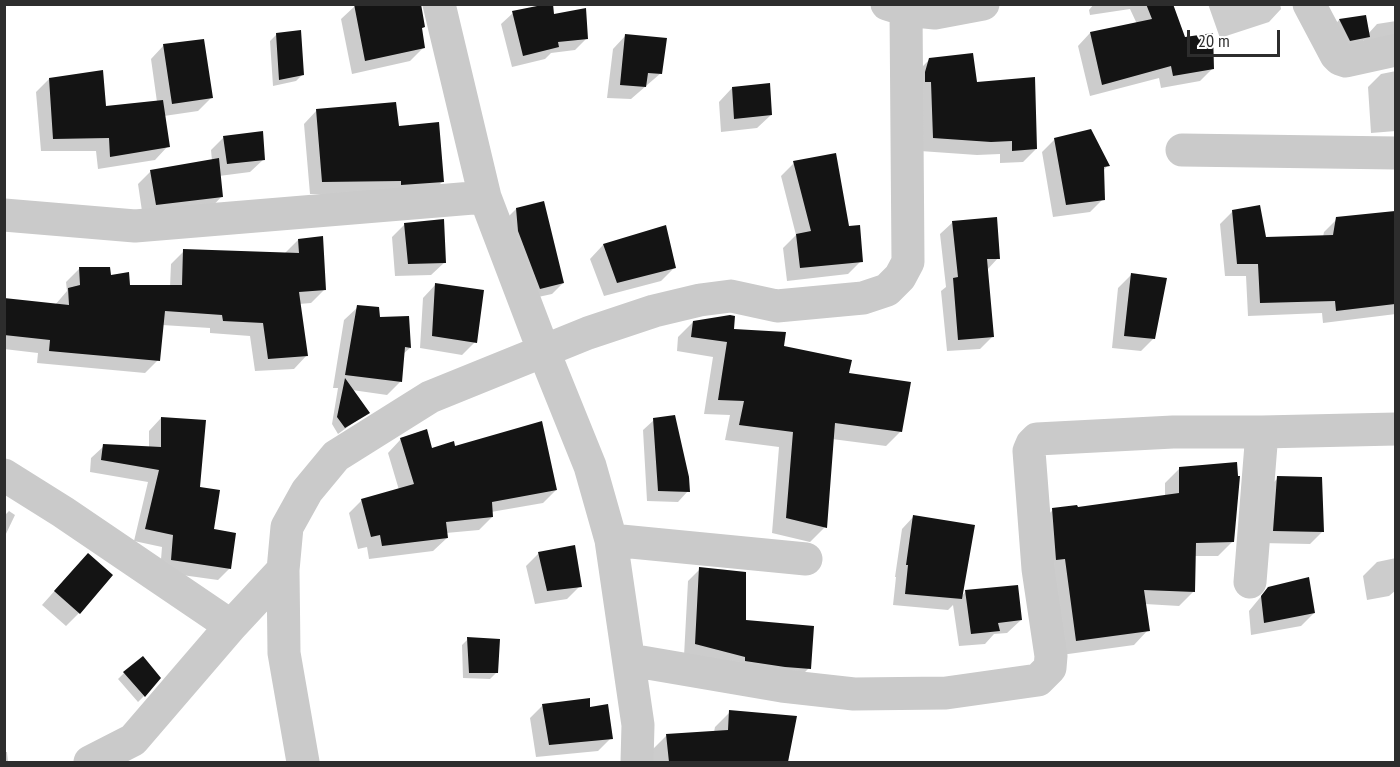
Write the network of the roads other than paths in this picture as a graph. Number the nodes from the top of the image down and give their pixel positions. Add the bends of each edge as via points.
1 (439, 4) edge
2 (983, 4) edge
3 (1309, 4) edge
4 (896, 7) edge
5 (1395, 50) edge
6 (1182, 150) dead end
7 (1395, 153) edge
8 (485, 196) junction
9 (4, 215) edge
10 (544, 352) junction
11 (1395, 429) edge
12 (1262, 432) junction
13 (4, 475) edge
14 (611, 540) junction
15 (806, 559) dead end
16 (283, 570) junction
17 (1250, 582) dead end
18 (231, 626) junction
19 (630, 660) junction
20 (90, 762) edge
21 (303, 762) edge
22 (637, 762) edge

1 - 8 street
2 - 4 street via 935,13
3 - 5 street via 1340,59
4 - 10 street via 908,262 900,278 887,290 863,298 777,306 731,296 700,300 588,333
6 - 7 street
8 - 9 street via 135,226
8 - 10 street
10 - 14 street via 590,466
10 - 16 street via 430,397 336,456 307,491 287,527
11 - 12 street
12 - 17 street
12 - 19 street via 1057,437 1037,439 1032,444 1029,451 1038,569 1051,656 1050,668 1038,680 946,693 854,694
13 - 18 street
14 - 15 street
14 - 19 street
16 - 18 street
16 - 21 street via 284,653
18 - 20 street via 133,740
19 - 22 street via 638,725

